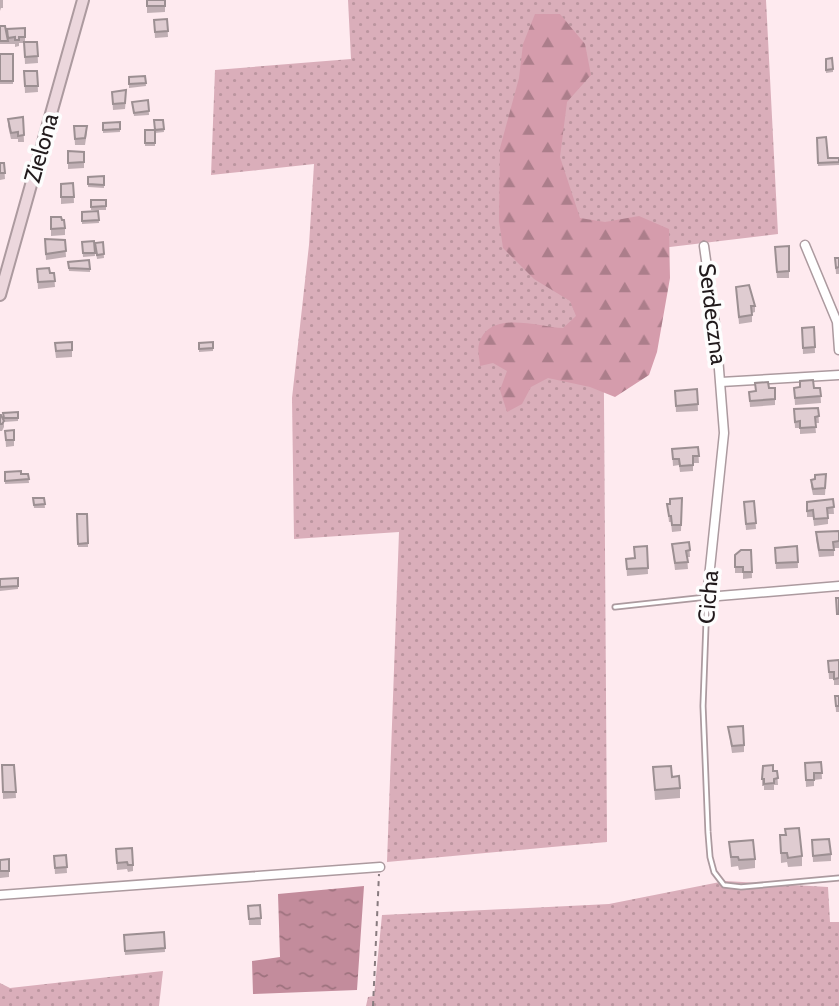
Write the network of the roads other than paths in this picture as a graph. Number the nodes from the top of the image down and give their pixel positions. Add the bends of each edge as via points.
1 (83, 0) edge
2 (805, 245) dead end
3 (704, 246) dead end
4 (0, 295) edge
5 (839, 350) edge
6 (839, 375) edge
7 (721, 382) junction
8 (839, 586) edge
9 (707, 597) junction
10 (615, 607) dead end
11 (380, 867) road end
12 (839, 878) edge
13 (0, 895) edge

1 - 4 street, Zielona
2 - 5 street via 837,322
3 - 7 street, Serdeczna
6 - 7 street
7 - 9 street, Cicha via 724,433
8 - 9 street
9 - 10 lane
9 - 12 lane, Cicha via 703,706 714,872 724,885 741,887
11 - 13 street

